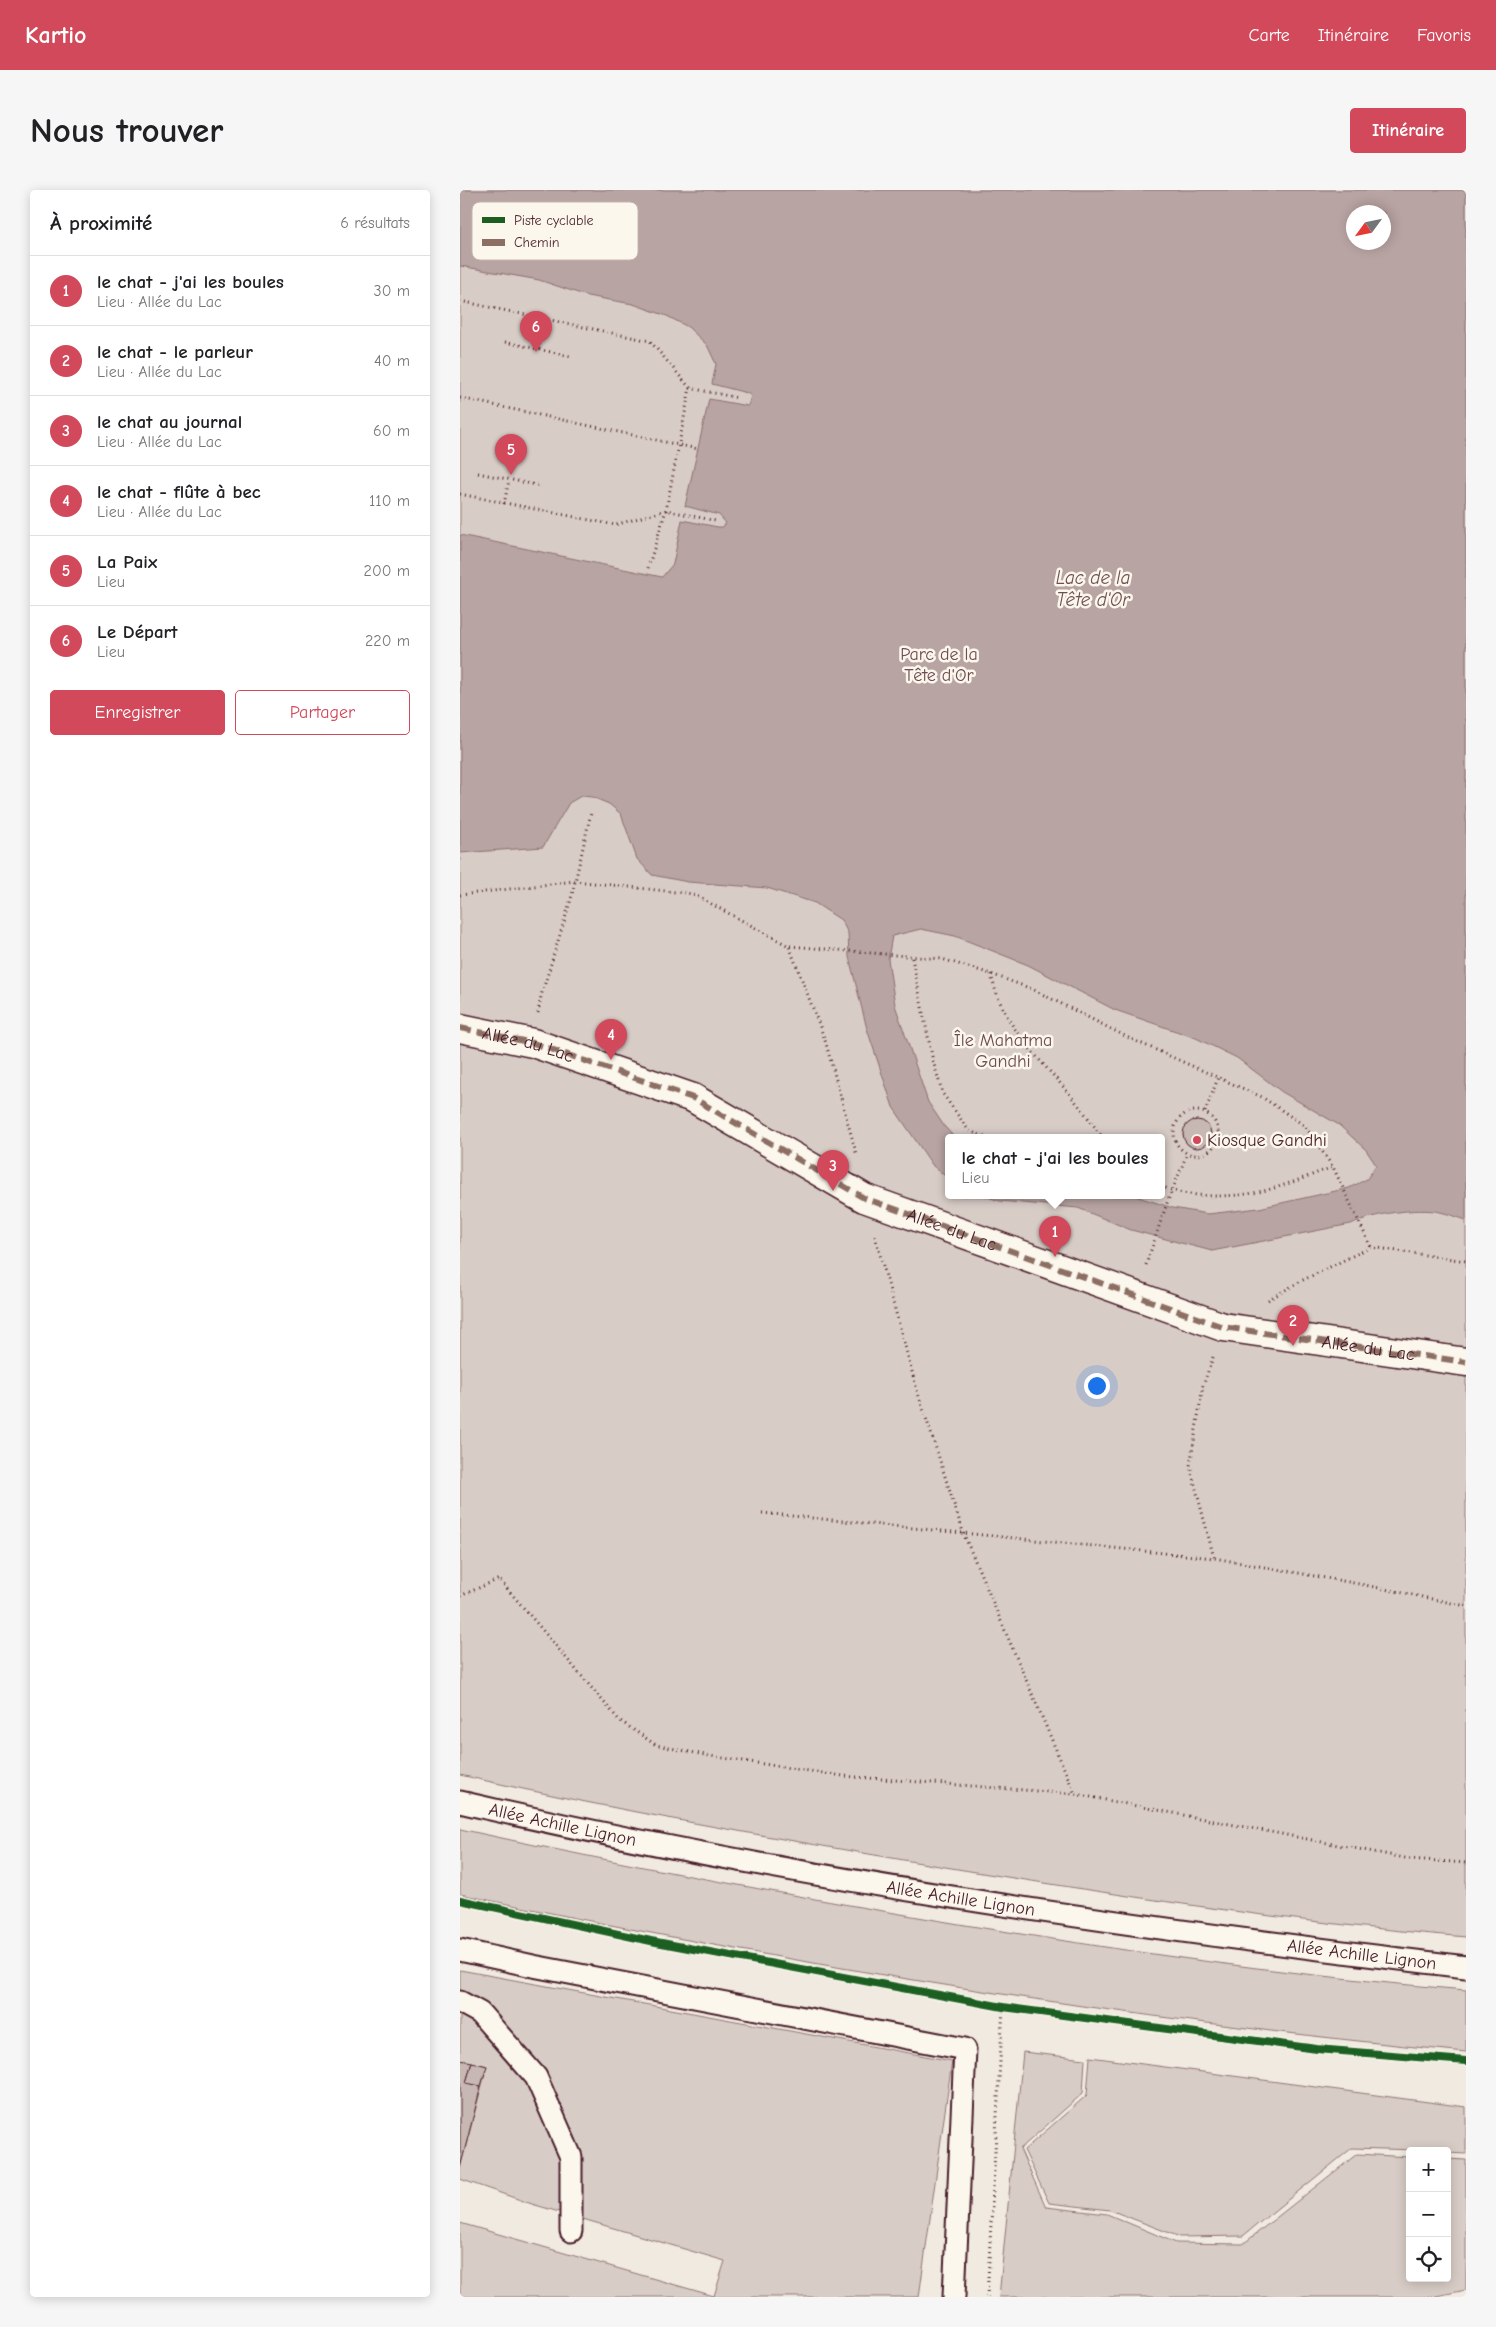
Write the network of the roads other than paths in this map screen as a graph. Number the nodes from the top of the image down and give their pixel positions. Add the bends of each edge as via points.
1 (460, 1028) edge
2 (1466, 1362) edge
3 (460, 1802) edge
4 (460, 1950) edge
5 (1466, 1967) edge
6 (460, 2002) edge
7 (571, 2231) dead end
8 (954, 2297) edge

1 - 2 street, Allée du Lac via 533,1043 693,1098 864,1198 1223,1327
3 - 5 lane, Allée Achille Lignon via 666,1847 904,1890 1152,1928
4 - 8 lane via 965,2049
6 - 7 lane via 480,2013 536,2077 571,2157

